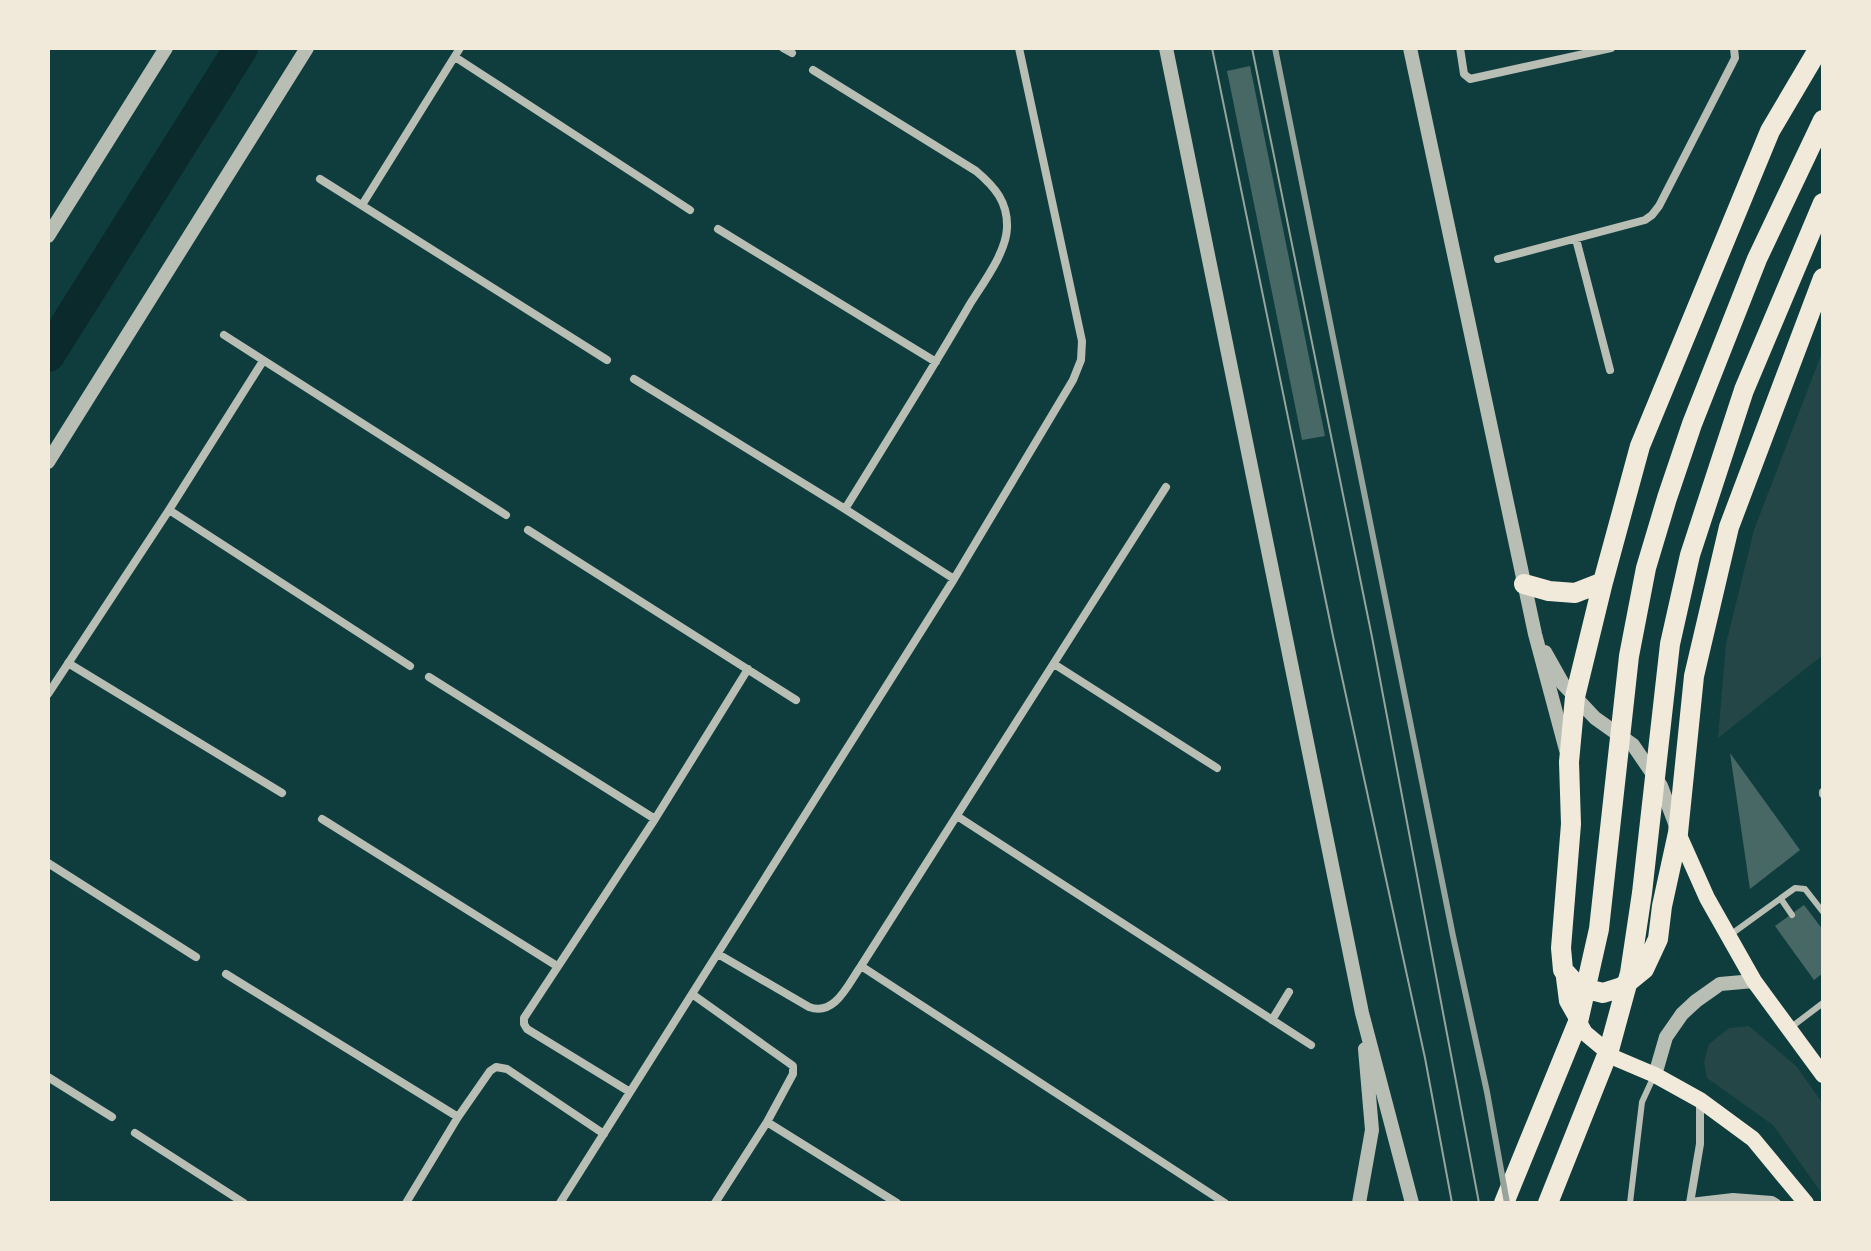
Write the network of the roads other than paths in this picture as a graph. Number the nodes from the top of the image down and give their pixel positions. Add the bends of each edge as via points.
1 (166, 48) edge
2 (307, 48) edge
3 (460, 48) edge
4 (1019, 48) edge
5 (1166, 48) edge
6 (1410, 48) edge
7 (1460, 48) edge
8 (1611, 48) edge
9 (1734, 48) edge
10 (1819, 48) edge
11 (455, 57) junction
12 (813, 70) dead end
13 (1823, 120) edge
14 (320, 179) dead end
15 (1823, 203) edge
16 (362, 205) junction
17 (690, 210) dead end
18 (718, 229) dead end
19 (48, 236) edge
20 (1576, 239) junction
21 (1498, 259) dead end
22 (1823, 278) edge
23 (224, 335) dead end
24 (607, 360) dead end
25 (263, 361) junction
26 (936, 362) junction
27 (1610, 370) dead end
28 (634, 379) dead end
29 (48, 462) edge
30 (1166, 487) dead end
31 (845, 509) junction
32 (169, 510) junction
33 (506, 515) dead end
34 (528, 530) dead end
35 (954, 579) junction
36 (1603, 582) junction
37 (1524, 584) junction
38 (1535, 634) junction
39 (68, 663) junction
40 (1054, 664) junction
41 (410, 666) dead end
42 (748, 669) junction
43 (429, 677) dead end
44 (48, 694) edge
45 (1575, 697) junction
46 (796, 700) dead end
47 (1569, 762) junction
48 (1217, 768) dead end
49 (282, 793) dead end
50 (957, 816) junction
51 (322, 819) dead end
52 (655, 819) junction
53 (1678, 833) junction
54 (48, 863) edge
55 (1781, 899) junction
56 (1823, 912) edge
57 (1792, 915) dead end
58 (1728, 936) junction
59 (718, 954) junction
60 (196, 957) dead end
61 (557, 966) junction
62 (861, 966) junction
63 (1563, 970) junction
64 (226, 974) dead end
65 (1754, 981) junction
66 (1289, 992) dead end
67 (692, 994) junction
68 (1823, 1003) edge
69 (1362, 1013) junction
70 (1272, 1020) junction
71 (1790, 1028) junction
72 (1311, 1045) dead end
73 (1655, 1075) junction
74 (1823, 1075) edge
75 (48, 1077) edge
76 (630, 1092) junction
77 (1700, 1100) junction
78 (112, 1117) dead end
79 (458, 1117) junction
80 (767, 1122) junction
81 (135, 1133) dead end
82 (604, 1134) junction
83 (1690, 1202) edge
84 (244, 1203) edge
85 (406, 1203) edge
86 (560, 1203) edge
87 (715, 1203) edge
88 (897, 1203) edge
89 (1225, 1203) edge
90 (1359, 1203) edge
91 (1412, 1203) edge
92 (1504, 1203) edge
93 (1548, 1203) edge
94 (1630, 1203) edge
95 (1777, 1203) edge
96 (1806, 1203) edge

1 - 19 street
2 - 29 street
3 - 11 street
4 - 35 street via 1082,341 1081,360
5 - 69 street
6 - 37 street
7 - 8 street via 1464,74 1470,79
9 - 20 street via 1735,58 1657,210 1645,220
10 - 36 main road via 1770,131 1640,446
11 - 16 street
11 - 17 street
12 - 26 street via 976,171 1002,199 1007,226 1002,249
13 - 92 main road via 1757,259 1692,424 1646,568 1629,656 1599,929 1578,1022
14 - 16 street
15 - 93 main road via 1744,390 1690,555 1670,644 1630,973 1609,1050
16 - 24 street
18 - 26 street
20 - 21 street
20 - 27 street
22 - 53 main road via 1729,527 1694,676
23 - 25 street
25 - 32 street
25 - 33 street
26 - 31 street
28 - 31 street
30 - 40 street
31 - 35 street
32 - 39 street
32 - 41 street
34 - 42 street
35 - 59 street
36 - 37 main road via 1575,593
36 - 45 main road
37 - 38 street
38 - 45 street
38 - 47 street
39 - 44 street
39 - 49 street
40 - 48 street
40 - 50 street
42 - 46 street
42 - 52 street
43 - 52 street
45 - 47 main road
45 - 53 street via 1633,745 1661,786
47 - 63 main road
50 - 62 street
50 - 70 street
51 - 61 street
52 - 61 street
53 - 58 main road
53 - 63 main road via 1658,939 1644,969 1622,987 1603,993 1579,987
54 - 60 street
55 - 56 lane via 1795,888 1805,889
55 - 57 lane
55 - 58 lane
58 - 65 main road
59 - 62 street via 817,1011 834,1004
59 - 67 street
61 - 76 street via 524,1024
62 - 89 street
63 - 73 main road via 1567,1001 1585,1033 1615,1058
64 - 79 street
65 - 71 main road
65 - 73 street via 1720,984 1682,1014 1666,1037
66 - 70 street
67 - 76 street
67 - 80 street via 793,1066
68 - 71 lane
69 - 90 street via 1372,1130
69 - 91 street
70 - 72 street
71 - 74 main road
73 - 77 main road
73 - 94 lane via 1642,1102
75 - 78 street
76 - 82 street
77 - 83 street via 1700,1144
77 - 96 main road via 1753,1139
79 - 82 street via 490,1071 502,1067
79 - 85 street
80 - 87 street
80 - 88 street
81 - 84 street
82 - 86 street
83 - 95 street via 1733,1197

